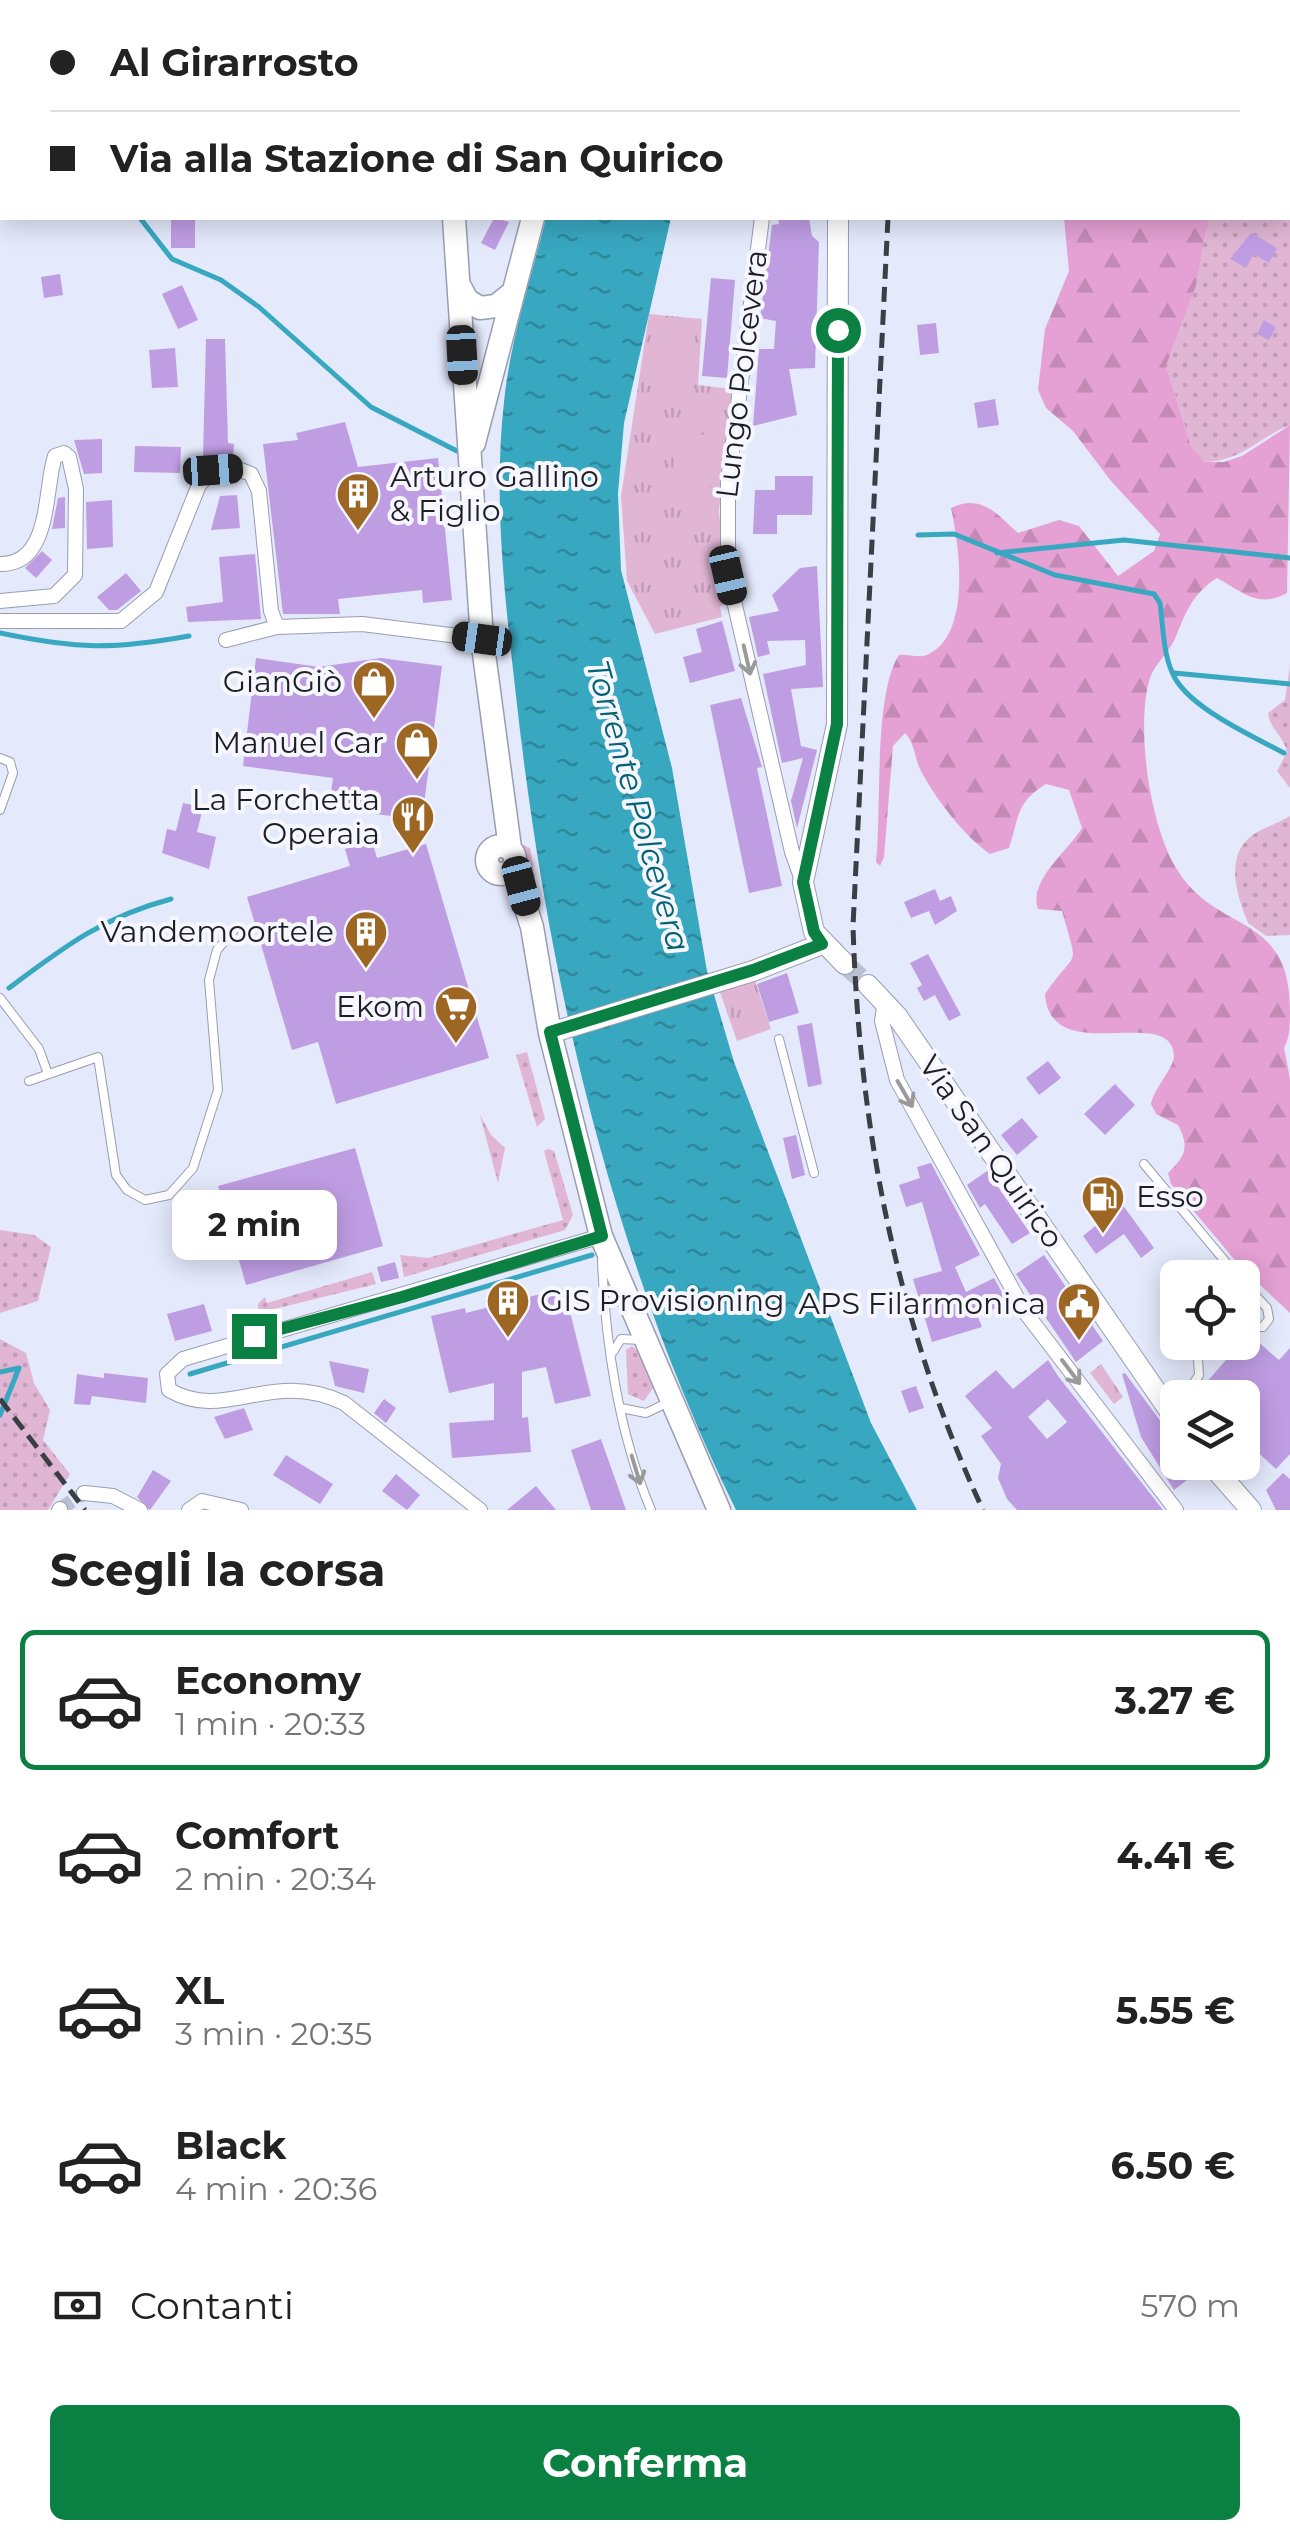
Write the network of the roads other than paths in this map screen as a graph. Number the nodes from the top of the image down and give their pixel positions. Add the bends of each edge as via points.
1 (454, 220) edge
2 (532, 220) edge
3 (762, 220) edge
4 (838, 220) edge
5 (457, 282) junction
6 (510, 294) junction
7 (469, 466) junction
8 (0, 564) edge
9 (0, 600) edge
10 (0, 622) edge
11 (277, 627) junction
12 (482, 639) junction
13 (226, 640) dead end
14 (0, 758) edge
15 (0, 810) edge
16 (803, 882) junction
17 (234, 930) dead end
18 (822, 944) junction
19 (845, 964) tunnel mouth
20 (868, 985) tunnel mouth
21 (0, 998) edge
22 (885, 1000) junction
23 (560, 1029) junction
24 (779, 1039) dead end
25 (48, 1074) junction
26 (29, 1081) dead end
27 (1144, 1164) dead end
28 (814, 1173) dead end
29 (602, 1236) junction
30 (1225, 1260) edge
31 (1260, 1300) edge
32 (1260, 1327) edge
33 (645, 1342) junction
34 (614, 1352) junction
35 (1160, 1385) edge
36 (671, 1401) junction
37 (621, 1408) junction
38 (1224, 1480) edge
39 (84, 1493) dead end
40 (140, 1510) edge
41 (189, 1510) edge
42 (241, 1510) edge
43 (480, 1510) edge
44 (651, 1510) edge
45 (718, 1510) edge
46 (1176, 1510) edge
47 (1250, 1510) edge

1 - 5 main road
2 - 6 main road
3 -> 16 street, Lungo Polcevera via 728,482 728,575
4 - 16 main road via 837,724
5 - 6 main road via 480,308
5 - 7 main road
6 - 7 main road
7 - 12 main road
8 - 9 street via 25,553 40,535 49,475 55,456 64,452 76,489 75,575 54,596
10 - 11 street via 121,621 156,592 199,485 213,470 238,469 251,474 259,491
11 - 12 street via 362,624
11 - 13 street
12 - 23 main road via 511,858
14 - 15 lane via 13,773
16 - 18 main road
17 - 25 lane via 217,950 208,980 218,1090 192,1168 168,1195 145,1200 116,1175 98,1057
18 - 19 main road
18 - 23 main road
20 - 22 main road, Via San Quirico
21 - 25 lane via 39,1049
22 - 35 main road, Via San Quirico
22 -> 46 street via 882,1021 897,1080 1025,1312
23 - 29 main road
24 - 28 lane
25 - 26 lane
27 - 30 lane
29 - 33 main road
29 - 34 lane
29 - 43 street via 200,1353 167,1374 169,1390 186,1400 212,1403 294,1388 326,1394
31 - 32 lane via 1269,1318
33 - 34 lane via 631,1336
33 - 36 main road
34 - 37 lane
36 - 37 lane via 646,1413
36 - 45 main road
37 -> 44 lane
38 - 47 main road
39 - 40 street via 114,1496
41 - 42 street via 202,1501

